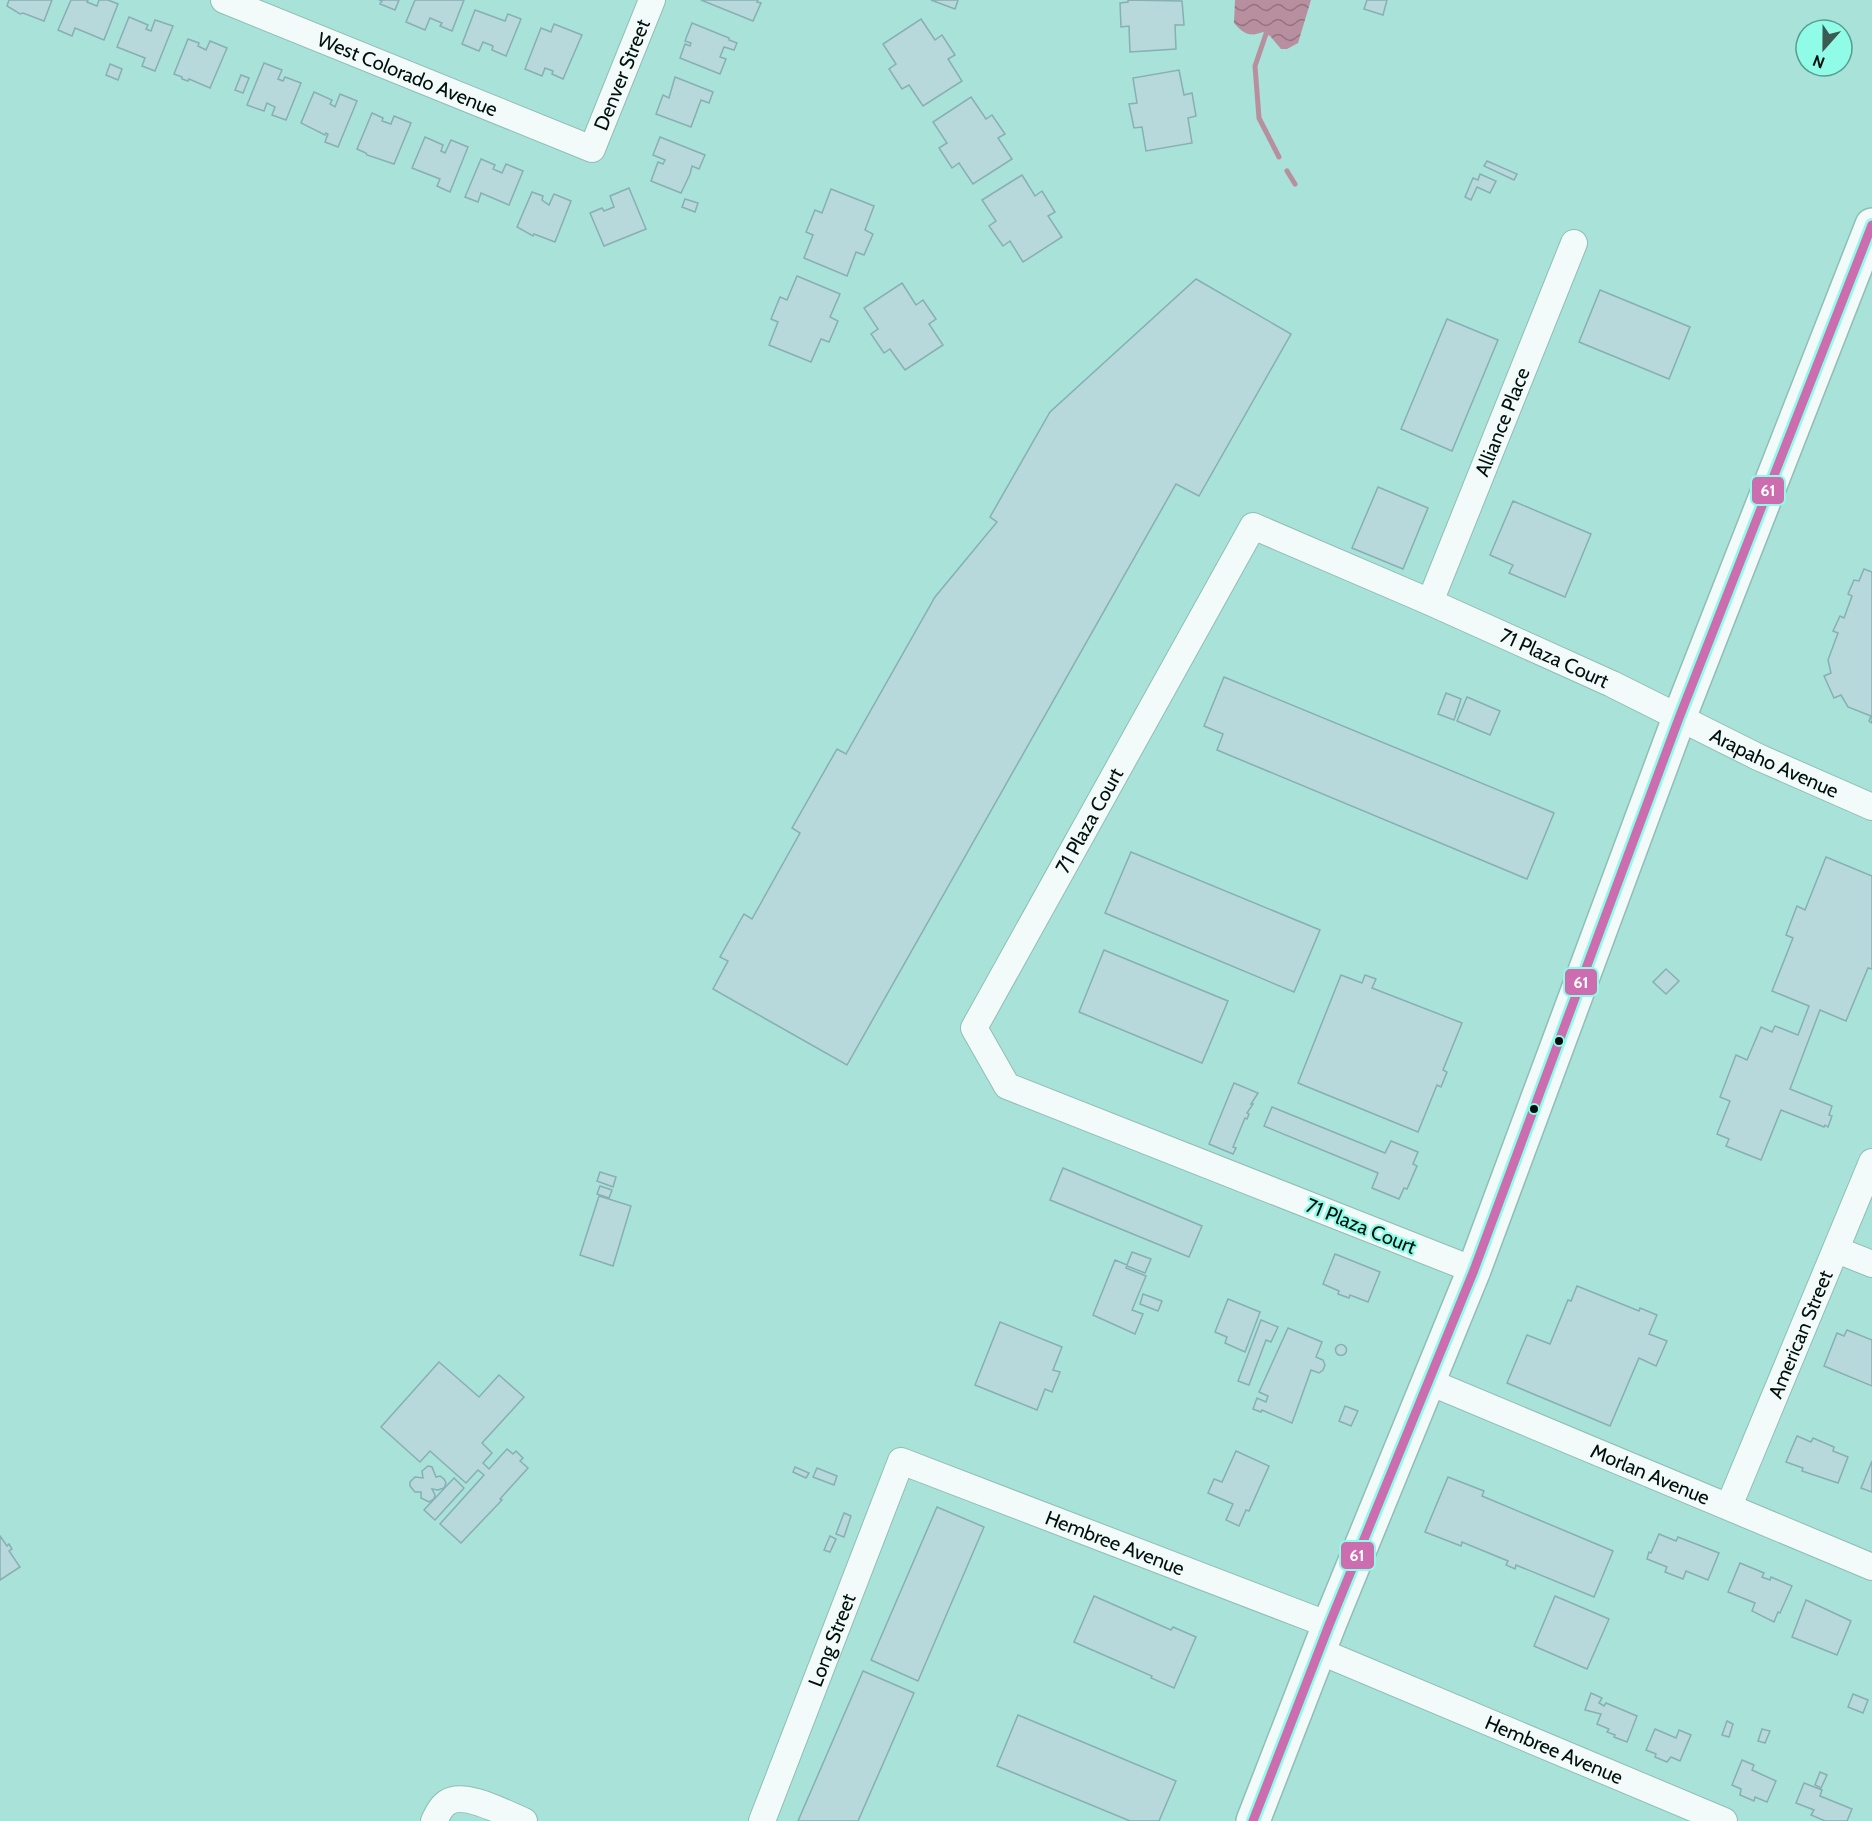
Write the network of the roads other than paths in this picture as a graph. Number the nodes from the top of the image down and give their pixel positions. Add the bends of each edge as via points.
1 (224, 0) edge
2 (652, 0) edge
3 (592, 149) joint
4 (1872, 225) edge
5 (1574, 243) dead end
6 (1430, 602) junction
7 (1680, 718) junction
8 (1872, 807) edge
9 (1872, 1162) edge
10 (1837, 1250) junction
11 (1872, 1264) edge
12 (1474, 1270) junction
13 (1427, 1381) junction
14 (901, 1461) joint
15 (1729, 1506) junction
16 (1872, 1567) edge
17 (1324, 1638) junction
18 (434, 1821) edge
19 (524, 1821) edge
20 (762, 1821) edge
21 (1253, 1821) edge
22 (1724, 1821) edge

1 - 3 street, West Colorado Avenue
2 - 3 street, Denver Street
4 - 7 highway
5 - 6 street, Alliance Place
6 - 7 street, 71 Plaza Court
6 - 12 street, 71 Plaza Court via 1253,526 974,1028 1006,1086
7 - 8 street, Arapaho Avenue
7 - 12 highway
9 - 10 street, American Street
10 - 11 street
10 - 15 street, American Street
12 - 13 highway
13 - 15 street, Morlan Avenue
13 - 17 highway
14 - 17 street, Hembree Avenue
14 - 20 street, Long Street
15 - 16 street, Morlan Avenue
17 - 21 highway
17 - 22 street, Hembree Avenue
18 - 19 street via 448,1801 461,1799

